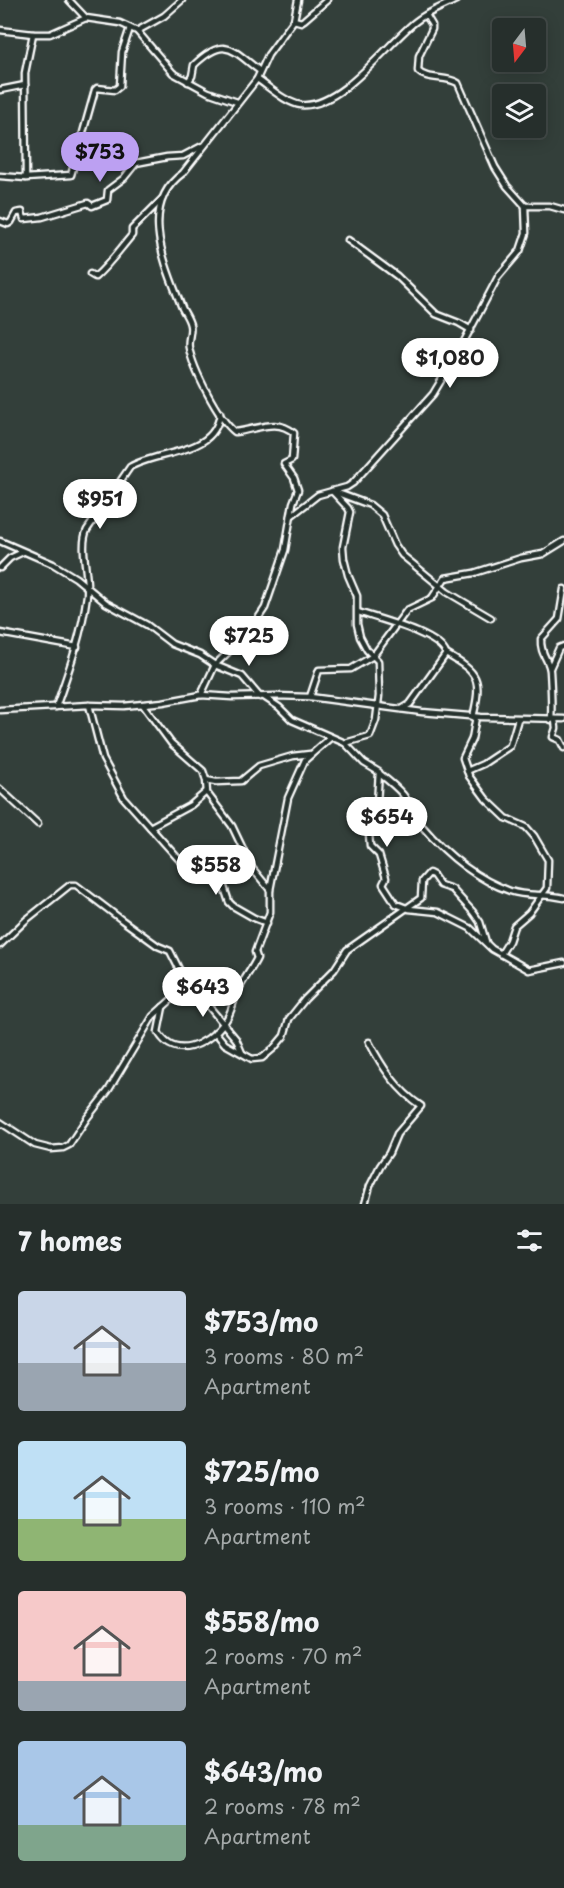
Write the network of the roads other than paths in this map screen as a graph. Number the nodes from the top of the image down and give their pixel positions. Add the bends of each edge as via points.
1 (69, 0) edge
2 (182, 0) edge
3 (298, 0) edge
4 (327, 0) edge
5 (456, 0) edge
6 (426, 15) junction
7 (86, 18) junction
8 (294, 20) junction
9 (130, 28) junction
10 (0, 30) edge
11 (137, 32) junction
12 (33, 34) junction
13 (260, 71) junction
14 (257, 79) junction
15 (188, 82) junction
16 (25, 85) junction
17 (0, 90) edge
18 (237, 102) junction
19 (204, 145) junction
20 (0, 176) edge
21 (27, 178) junction
22 (164, 197) junction
23 (525, 207) junction
24 (564, 210) edge
25 (0, 221) edge
26 (348, 240) dead end
27 (90, 274) dead end
28 (471, 330) junction
29 (220, 413) junction
30 (332, 491) junction
31 (291, 516) junction
32 (0, 541) edge
33 (564, 541) edge
34 (23, 552) junction
35 (0, 568) edge
36 (439, 587) junction
37 (88, 589) junction
38 (564, 589) edge
39 (358, 612) junction
40 (491, 618) dead end
41 (395, 626) junction
42 (0, 633) edge
43 (564, 646) edge
44 (77, 647) junction
45 (446, 654) junction
46 (373, 656) junction
47 (215, 665) junction
48 (550, 668) junction
49 (201, 695) junction
50 (262, 697) junction
51 (310, 697) junction
52 (89, 705) junction
53 (143, 705) junction
54 (378, 706) junction
55 (56, 707) junction
56 (402, 709) junction
57 (0, 710) edge
58 (475, 717) junction
59 (519, 719) junction
60 (564, 719) edge
61 (553, 720) junction
62 (330, 738) junction
63 (345, 743) junction
64 (564, 748) edge
65 (310, 754) junction
66 (467, 771) junction
67 (379, 773) junction
68 (206, 780) junction
69 (0, 789) edge
70 (206, 792) junction
71 (38, 824) dead end
72 (150, 827) junction
73 (270, 890) junction
74 (544, 894) junction
75 (564, 898) edge
76 (406, 908) junction
77 (267, 923) junction
78 (487, 944) junction
79 (0, 945) edge
80 (501, 954) junction
81 (564, 963) edge
82 (181, 973) junction
83 (163, 1007) junction
84 (224, 1024) junction
85 (215, 1032) junction
86 (369, 1042) dead end
87 (242, 1053) junction
88 (0, 1122) edge
89 (365, 1204) edge

1 - 7 street
2 - 11 street
3 - 8 street
4 - 8 street via 301,22
5 - 6 street
6 - 14 street via 364,72 319,102 294,103
6 - 23 street via 432,29 419,56 418,71 424,76 458,83 495,167
7 - 9 street
7 - 12 street via 50,34
8 - 13 street via 267,55
9 - 11 street
9 - 21 street via 122,52 119,88 95,90 73,173 68,177
10 - 12 street
11 - 15 street via 166,68
12 - 16 street
13 - 14 street
13 - 15 street via 234,50 223,48 194,65
14 - 18 street
15 - 18 street
16 - 17 street
16 - 21 street
18 - 19 street
19 - 22 street via 183,173 170,182
19 - 25 street via 183,156 136,163 108,190 107,200 100,204 88,203 36,219 24,219 22,212 16,213 8,224
20 - 21 street
22 - 27 street via 132,229 132,235 107,267 95,277
22 - 29 street via 158,241 191,326 188,345 194,369
23 - 24 street
23 - 28 street via 527,228 520,251 498,278
26 - 28 street via 397,276 436,314
28 - 30 street via 420,410 360,477 347,487
29 - 31 street via 235,432 275,424 294,433 292,460 284,464 299,488
29 - 37 street via 217,427 206,440 130,467 85,534
30 - 31 street via 318,495
30 - 36 street via 370,505 382,515 400,552
30 - 39 street via 350,512 343,547
31 - 47 street via 285,550 265,608 249,632
32 - 34 street
33 - 36 street via 543,554 445,578
34 - 35 street
34 - 37 street via 54,564
36 - 40 street
36 - 41 street via 432,598 407,610
37 - 44 street
37 - 47 street via 172,644
38 - 48 street via 559,619 541,639
39 - 41 street
39 - 46 street via 360,637
41 - 45 street via 434,639
41 - 46 street
42 - 44 street
43 - 48 street via 559,648
44 - 55 street
45 - 56 street via 410,705
45 - 58 street via 476,677
46 - 51 street via 351,669 320,670
46 - 54 street via 378,663
47 - 49 street
47 - 50 street via 242,676
48 - 61 street
49 - 50 street
49 - 53 street
50 - 51 street
50 - 62 street via 292,720
51 - 54 street
52 - 53 street
52 - 55 street
52 - 72 street via 103,759 124,798
53 - 68 street via 171,743 200,768
54 - 56 street
54 - 63 street via 370,736
55 - 57 street
56 - 58 street
58 - 59 street
58 - 66 street via 472,739 463,758
59 - 61 street
59 - 66 street via 510,746
60 - 61 street
61 - 64 street via 553,737
62 - 63 street
62 - 65 street
63 - 67 street
65 - 68 street via 259,766 241,781
65 - 73 street via 288,798
66 - 74 street via 486,799 510,821 526,827 542,848 549,864 549,883
67 - 74 street via 401,793 423,827 456,860 511,892
67 - 76 street via 377,803 369,827 370,846 379,855 387,892 396,904
68 - 70 street
69 - 71 street
70 - 72 street via 191,805
70 - 73 street via 232,826 252,868
72 - 77 street via 183,864 224,887 233,906
73 - 77 street
74 - 75 street
74 - 80 street via 514,926
76 - 78 street via 438,912 470,928
76 - 78 street via 420,898 422,881 426,874 432,874 440,885 452,889 480,922
76 - 87 street via 347,950 289,1019 284,1036 272,1050 258,1059
77 - 84 street via 255,952 256,961
78 - 80 street
79 - 82 street via 37,910 73,884 170,951
80 - 81 street via 531,971
82 - 83 street via 182,991
82 - 84 street
83 - 85 street via 158,1032 178,1048 195,1045
83 - 88 street via 153,1016 108,1091 69,1145 42,1147
84 - 85 street
84 - 87 street
85 - 87 street via 221,1041
86 - 89 street via 384,1071 421,1106 397,1134

